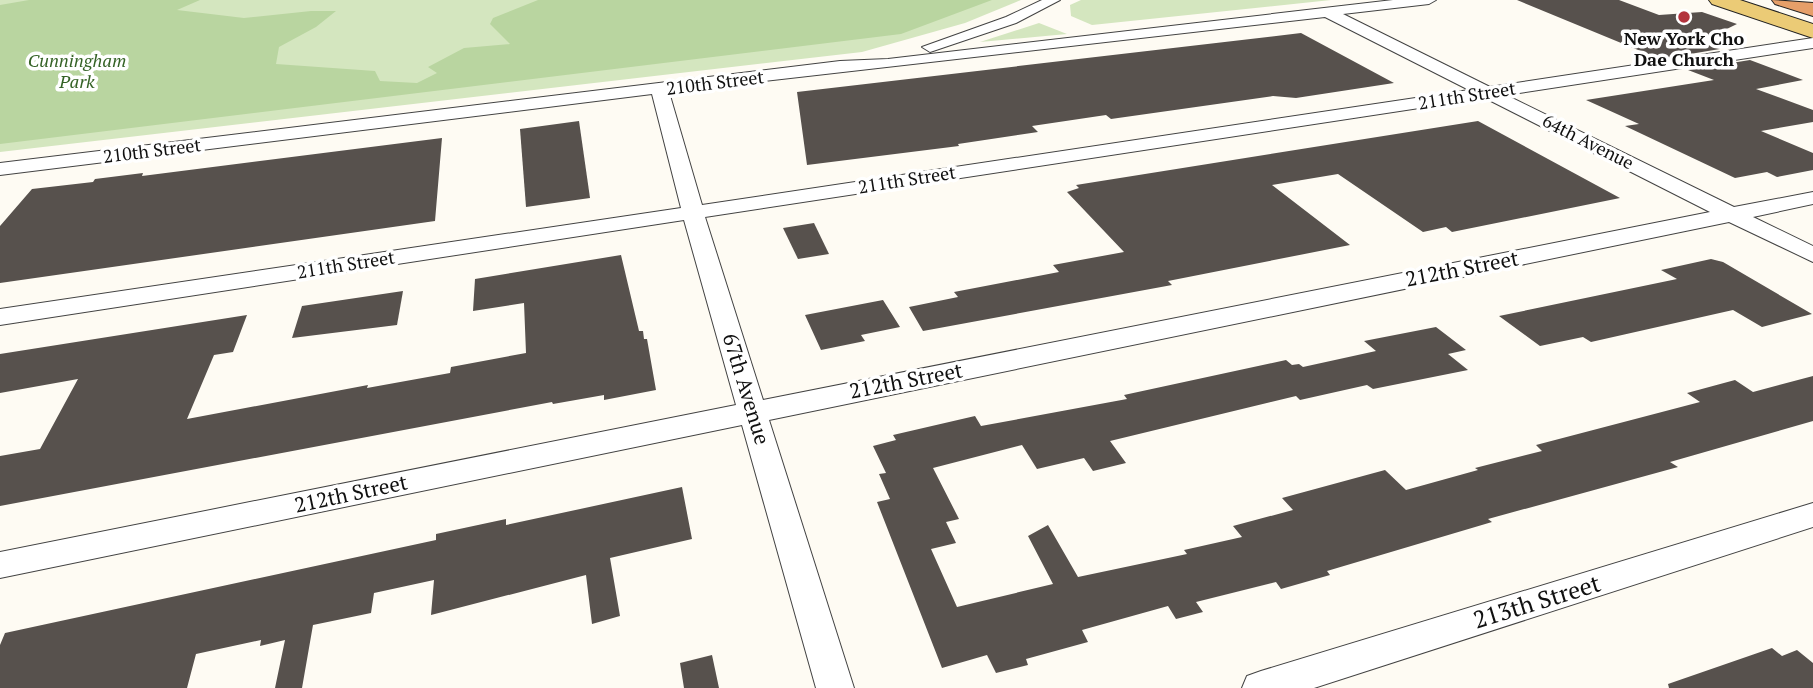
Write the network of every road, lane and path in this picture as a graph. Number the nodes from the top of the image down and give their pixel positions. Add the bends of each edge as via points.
1 (1053, 0) edge
2 (1429, 0) edge
3 (1719, 0) edge
4 (1782, 0) edge
5 (1813, 9) edge
6 (1034, 11) junction
7 (1326, 11) junction
8 (1051, 20) dead end
9 (1069, 28) dead end
10 (1813, 31) edge
11 (1122, 36) junction
12 (1813, 43) edge
13 (840, 66) junction
14 (660, 90) junction
15 (1489, 93) junction
16 (0, 169) edge
17 (1813, 198) edge
18 (693, 212) junction
19 (1731, 214) junction
20 (1813, 255) edge
21 (0, 317) edge
22 (753, 412) junction
23 (1813, 515) edge
24 (0, 565) edge
25 (835, 688) edge
26 (1261, 688) edge

1 - 6 street
2 - 7 street, 210th Street
3 - 10 main road
4 - 5 highway
6 - 8 street
6 - 13 street via 920,50
7 - 11 street, 210th Street
7 - 15 street, 64th Avenue
9 - 11 street
11 - 13 street, 210th Street
12 - 15 street, 211th Street
13 - 14 street, 210th Street
14 - 16 street, 210th Street
14 - 18 street, 67th Avenue
15 - 18 street, 211th Street
15 - 19 street, 64th Avenue
17 - 19 street, 212th Street
18 - 21 street, 211th Street
18 - 22 street, 67th Avenue
19 - 20 street, 64th Avenue
19 - 22 street, 212th Street
22 - 24 street, 212th Street
22 - 25 street, 67th Avenue
23 - 26 street, 213th Street

